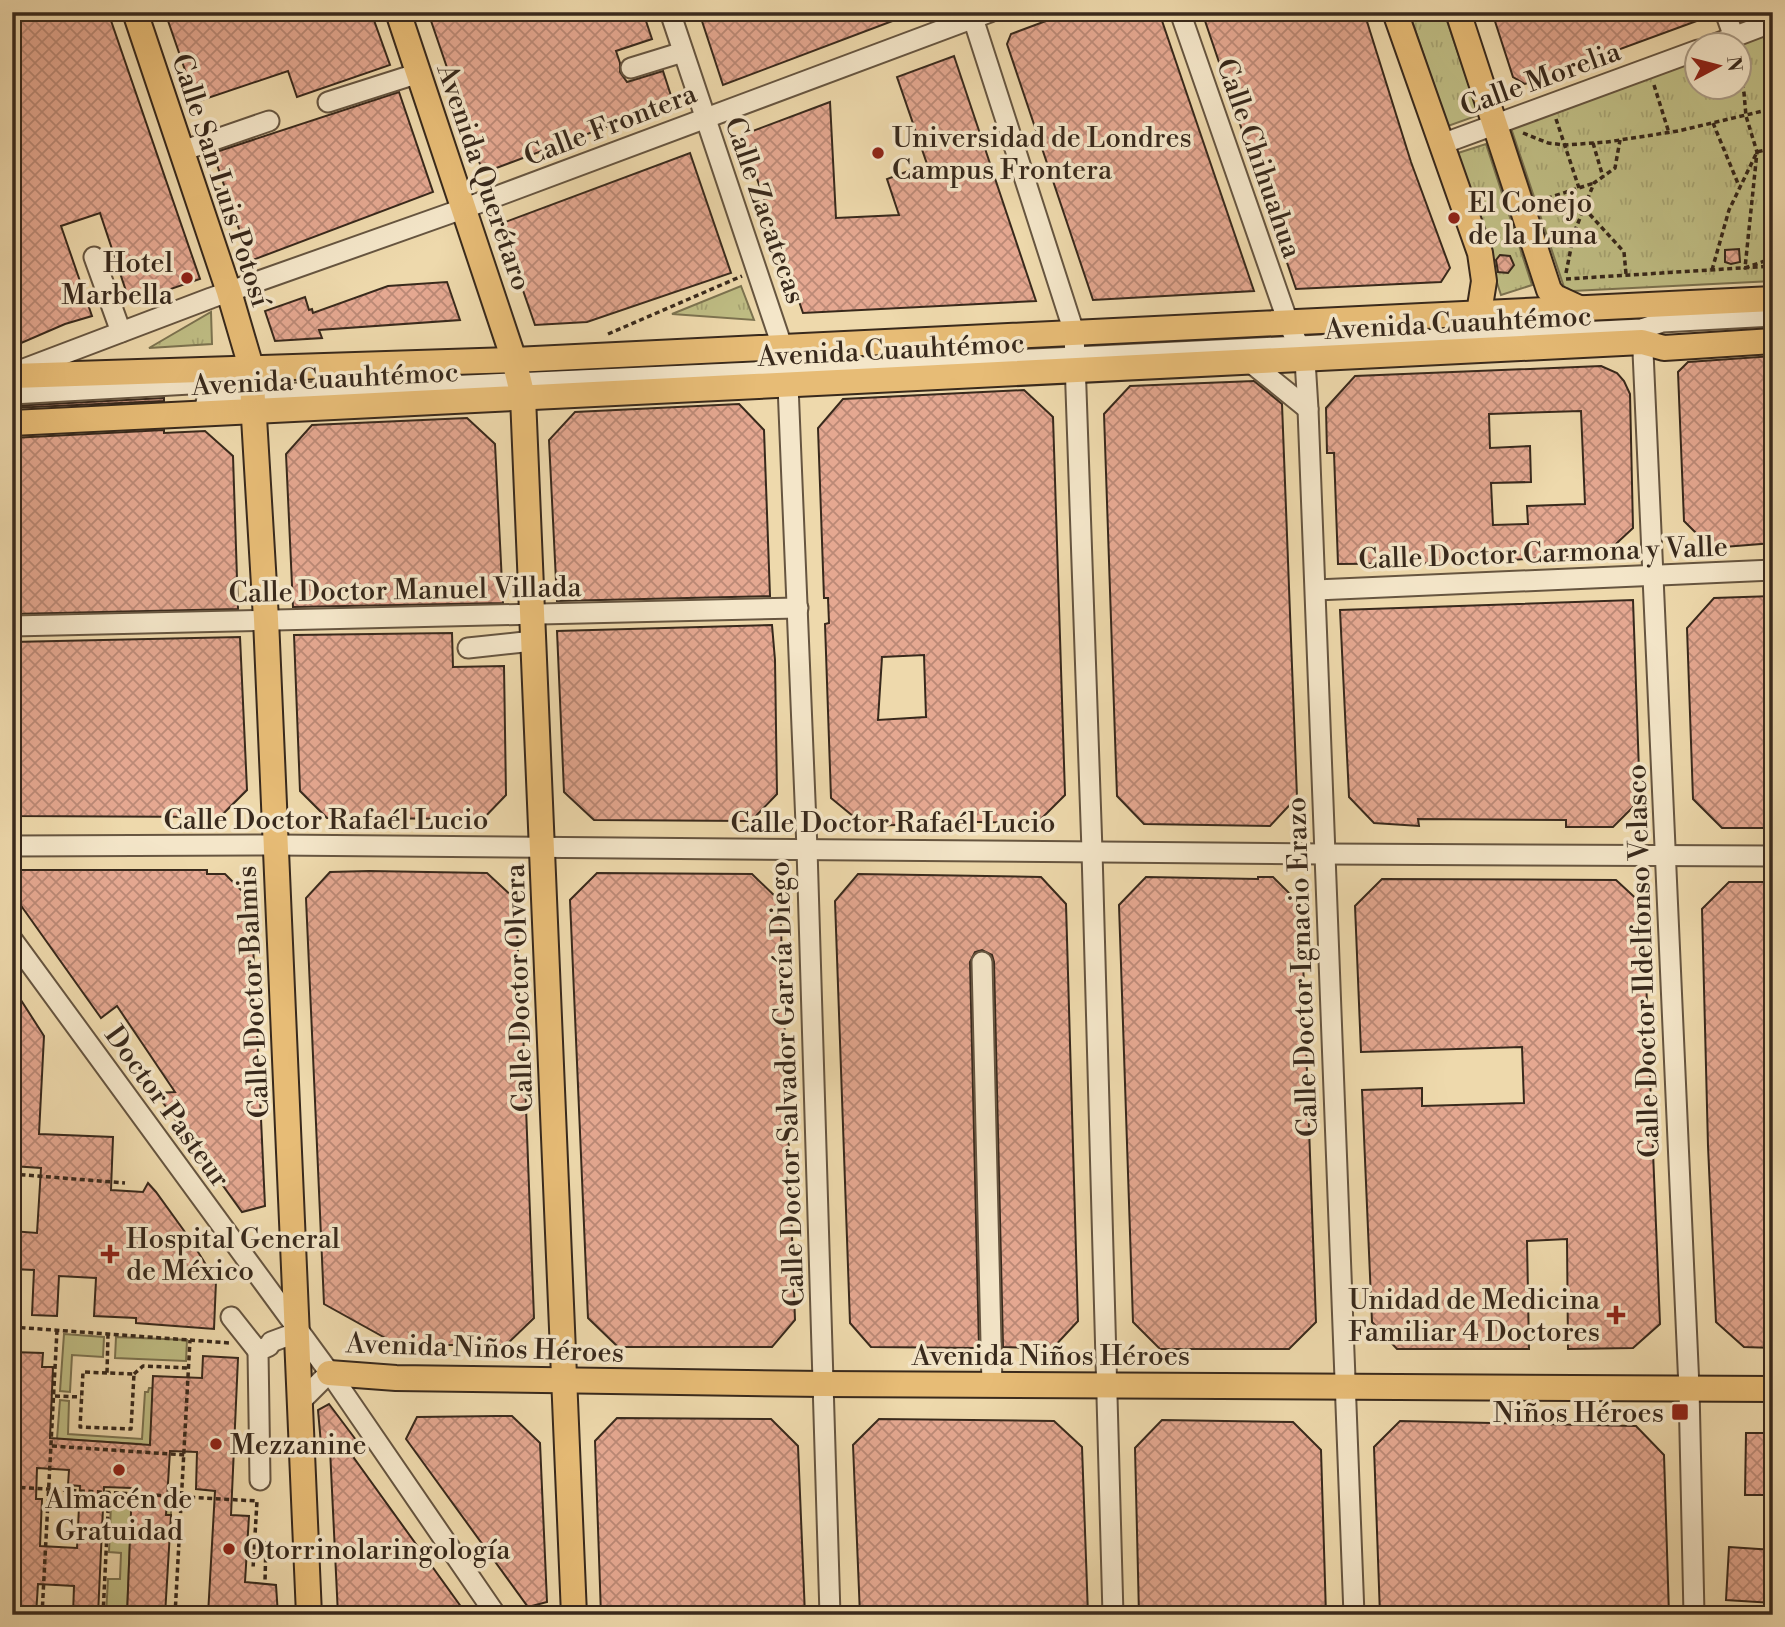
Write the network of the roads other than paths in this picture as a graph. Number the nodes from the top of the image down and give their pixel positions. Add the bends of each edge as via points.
1 (135, 12) edge
2 (398, 12) edge
3 (670, 12) edge
4 (1180, 12) edge
5 (1395, 12) edge
6 (1458, 12) edge
7 (1725, 12) edge
8 (978, 14) edge
9 (1773, 22) edge
10 (1732, 32) edge
11 (1747, 32) edge
12 (683, 52) junction
13 (1684, 56) edge
14 (631, 68) dead end
15 (419, 74) junction
16 (328, 102) dead end
17 (705, 118) junction
18 (270, 121) dead end
19 (1505, 128) junction
20 (1442, 144) junction
21 (182, 151) junction
22 (464, 209) junction
23 (94, 257) dead end
24 (229, 292) junction
25 (1773, 299) edge
26 (1580, 309) junction
27 (1479, 313) junction
28 (1773, 316) edge
29 (1288, 321) junction
30 (1642, 326) junction
31 (1773, 331) edge
32 (121, 332) junction
33 (1074, 332) junction
34 (1773, 341) edge
35 (1302, 353) junction
36 (1250, 362) junction
37 (1077, 364) junction
38 (251, 367) junction
39 (785, 367) junction
40 (12, 375) edge
41 (519, 380) junction
42 (12, 394) edge
43 (252, 403) junction
44 (1308, 409) junction
45 (12, 412) edge
46 (12, 423) edge
47 (1773, 570) edge
48 (1654, 576) junction
49 (1316, 590) junction
50 (798, 608) junction
51 (531, 614) junction
52 (266, 619) junction
53 (12, 626) edge
54 (533, 641) junction
55 (468, 648) dead end
56 (275, 845) junction
57 (12, 846) edge
58 (542, 848) junction
59 (807, 849) junction
60 (1092, 851) junction
61 (1324, 854) junction
62 (1666, 855) junction
63 (1773, 856) edge
64 (12, 939) edge
65 (982, 962) dead end
66 (231, 1317) dead end
67 (298, 1332) junction
68 (255, 1348) junction
69 (329, 1373) junction
70 (564, 1381) junction
71 (823, 1384) junction
72 (992, 1385) junction
73 (1108, 1386) junction
74 (1346, 1386) junction
75 (1689, 1388) junction
76 (1773, 1389) edge
77 (301, 1401) junction
78 (260, 1480) dead end
79 (309, 1615) edge
80 (496, 1615) edge
81 (574, 1615) edge
82 (830, 1615) edge
83 (1113, 1615) edge
84 (1353, 1615) edge
85 (1694, 1615) edge

1 - 21 main road, Calle San Luis Potosí
2 - 15 main road, Avenida Querétaro
3 - 12 street, Calle Zacatecas
4 - 29 street, Calle Chihuahua
5 - 20 main road
6 - 19 main road
7 - 10 street
8 - 17 street, Calle Frontera
8 - 33 street
9 - 11 street
12 - 14 street
12 - 17 street, Calle Zacatecas
13 - 19 street, Calle Morelia
15 - 16 street
15 - 22 main road, Avenida Querétaro
17 - 22 street, Calle Frontera
17 - 39 street, Calle Zacatecas
18 - 21 street
19 - 20 street, Calle Morelia
19 - 26 main road via 1549,290 1560,288
20 - 27 main road via 1484,268
21 - 24 main road, Calle San Luis Potosí
22 - 24 street, Calle Frontera
22 - 41 main road, Avenida Querétaro
23 - 32 street
24 - 32 street, Calle Frontera
24 - 38 main road, Calle San Luis Potosí
25 - 30 main road, Avenida Cuauhtémoc
26 - 27 main road, Avenida Cuauhtémoc
26 - 30 main road, Avenida Cuauhtémoc
27 - 29 main road, Avenida Cuauhtémoc
28 - 30 street
29 - 33 main road, Avenida Cuauhtémoc
29 - 35 street, Calle Doctor Ignacio Erazo
30 - 31 street via 1663,336
30 - 34 main road, Avenida Cuauhtémoc via 1664,348
30 - 35 main road, Avenida Cuauhtémoc
30 - 48 street, Calle Doctor Ildelfonso Velasco
32 - 40 street, Calle Frontera
33 - 37 street
33 - 39 main road, Avenida Cuauhtémoc
35 - 36 main road, Avenida Cuauhtémoc
35 - 37 street
35 - 44 street, Calle Doctor Ignacio Erazo
36 - 37 main road, Avenida Cuauhtémoc
36 - 44 street
37 - 39 main road, Avenida Cuauhtémoc
37 - 60 street
38 - 40 main road, Avenida Cuauhtémoc
38 - 41 main road, Avenida Cuauhtémoc
38 - 43 main road, Calle Doctor Balmis
39 - 41 main road, Avenida Cuauhtémoc
39 - 41 main road, Avenida Cuauhtémoc
39 - 50 street, Calle Doctor Salvador García Diego
41 - 43 main road, Avenida Cuauhtémoc
41 - 51 main road, Calle Doctor Olvera
42 - 43 street via 226,382
43 - 45 street
43 - 46 main road, Avenida Cuauhtémoc
43 - 52 main road, Calle Doctor Balmis
44 - 49 street, Calle Doctor Ignacio Erazo
47 - 48 street, Calle Doctor Carmona y Valle
48 - 49 street, Calle Doctor Carmona y Valle
48 - 62 street, Calle Doctor Ildelfonso Velasco
49 - 61 street, Calle Doctor Ignacio Erazo
50 - 51 street, Calle Doctor Manuel Villada
50 - 59 street, Calle Doctor Salvador García Diego
51 - 52 street, Calle Doctor Manuel Villada
51 - 54 main road, Calle Doctor Olvera
52 - 53 street, Calle Doctor Manuel Villada
52 - 56 main road, Calle Doctor Balmis
54 - 55 street
54 - 58 main road, Calle Doctor Olvera
56 - 57 street, Calle Doctor Rafaél Lucio
56 - 58 street, Calle Doctor Rafaél Lucio
56 - 67 main road, Calle Doctor Balmis
58 - 59 street, Calle Doctor Rafaél Lucio
58 - 70 main road, Calle Doctor Olvera
59 - 60 street, Calle Doctor Rafaél Lucio
59 - 71 street, Calle Doctor Salvador García Diego
60 - 61 street, Calle Doctor Rafaél Lucio
60 - 73 street
61 - 62 street, Calle Doctor Rafaél Lucio
61 - 74 street, Calle Doctor Ignacio Erazo
62 - 63 street, Calle Doctor Rafaél Lucio
62 - 75 street, Calle Doctor Ildelfonso Velasco
64 - 67 street, Doctor Pasteur
65 - 72 street
66 - 68 street
67 - 68 street
67 - 69 street, Doctor Pasteur
67 - 77 main road, Calle Doctor Balmis
68 - 78 street
69 - 70 main road, Avenida Niños Héroes
69 - 77 street
69 - 80 street, Doctor Pasteur
70 - 71 main road, Avenida Niños Héroes
70 - 81 main road, Calle Doctor Olvera
71 - 72 main road, Avenida Niños Héroes
71 - 82 street, Calle Doctor Salvador García Diego
72 - 73 main road, Avenida Niños Héroes
73 - 74 main road, Avenida Niños Héroes
73 - 83 street
74 - 75 main road, Avenida Niños Héroes
74 - 84 street, Calle Doctor Ignacio Erazo
75 - 76 main road, Avenida Niños Héroes
75 - 85 street, Calle Doctor Ildelfonso Velasco
77 - 79 main road, Calle Doctor Balmis

